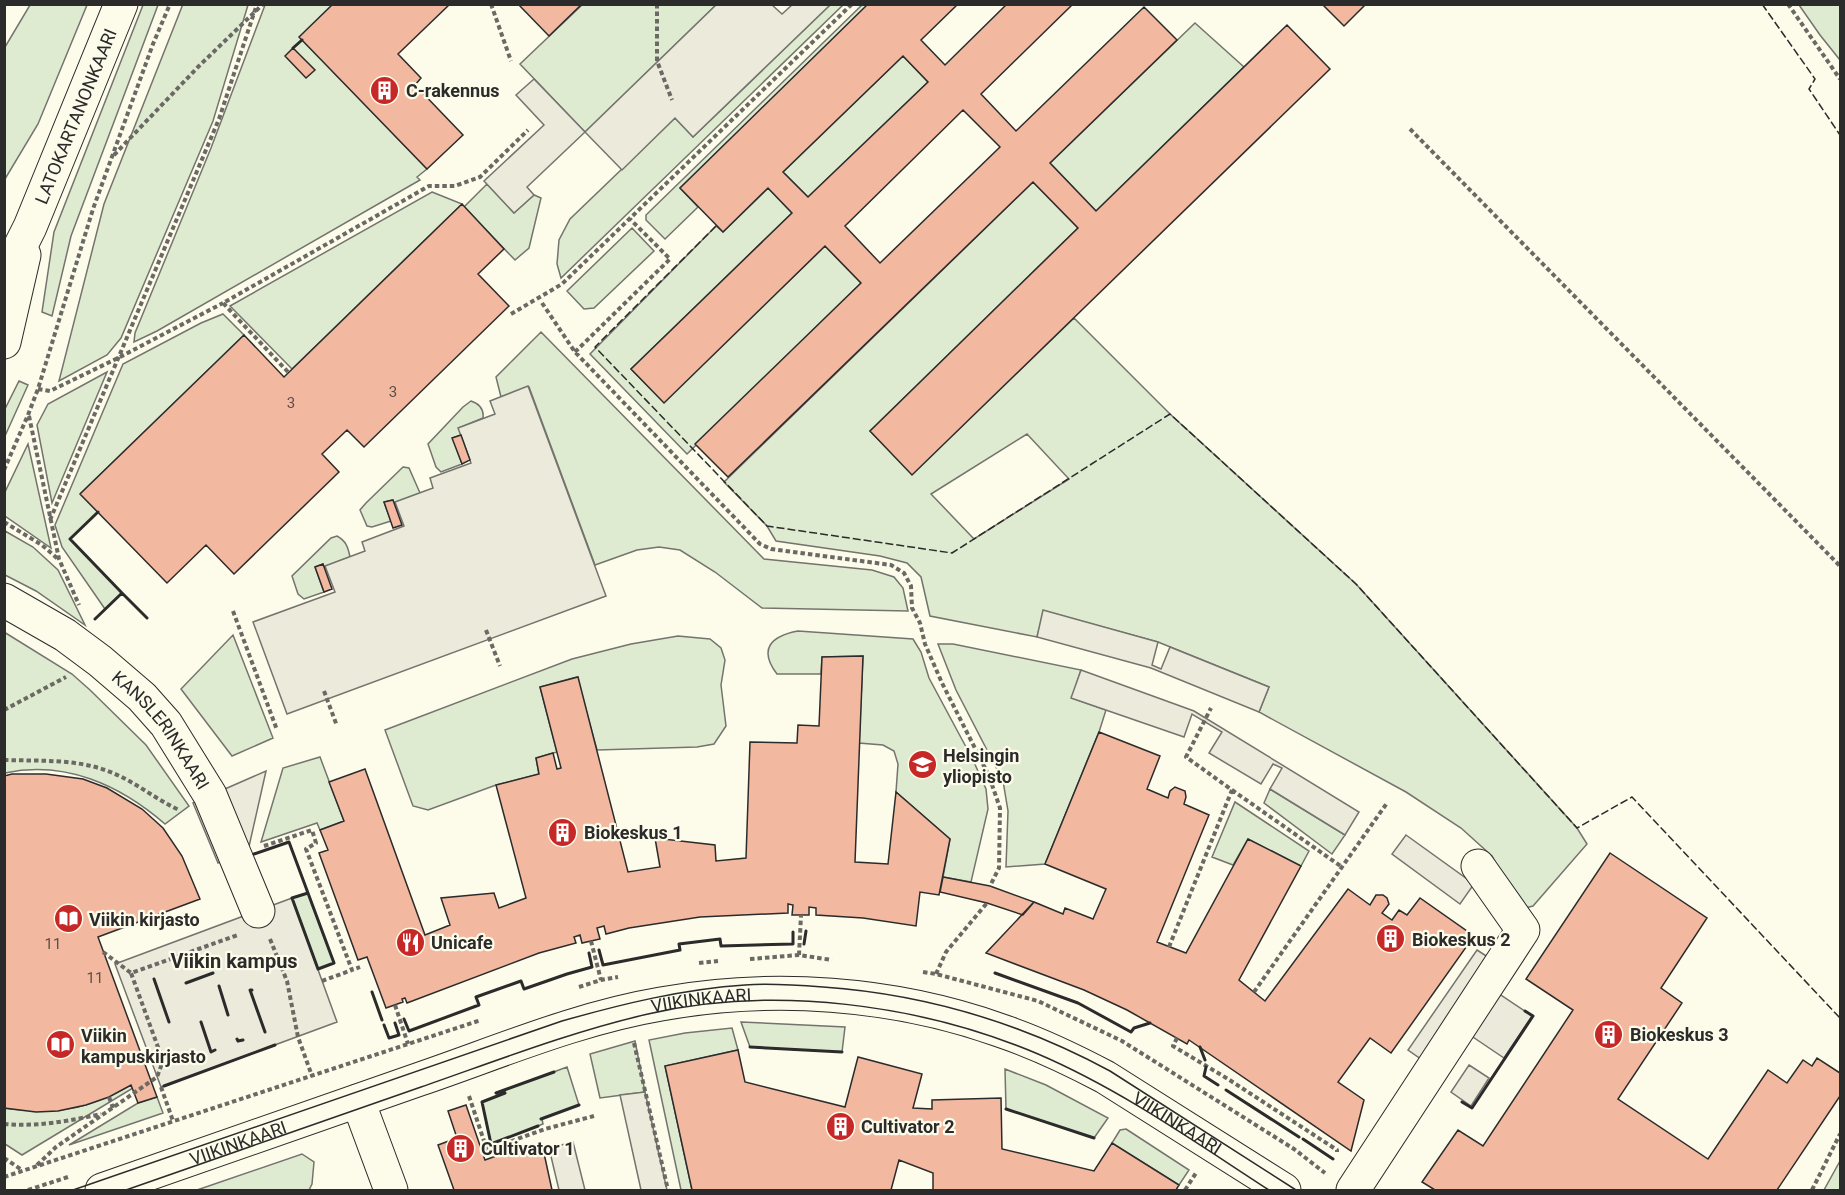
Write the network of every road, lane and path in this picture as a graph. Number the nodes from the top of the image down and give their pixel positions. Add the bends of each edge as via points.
1 (121, 4) edge
2 (170, 4) edge
3 (257, 4) edge
4 (262, 4) edge
5 (491, 4) edge
6 (657, 4) edge
7 (852, 4) edge
8 (1788, 4) edge
9 (254, 13) junction
10 (511, 61) dead end
11 (1840, 79) edge
12 (672, 100) dead end
13 (1410, 129) dead end
14 (528, 130) dead end
15 (112, 158) junction
16 (630, 219) junction
17 (30, 227) junction
18 (4, 279) edge
19 (223, 303) junction
20 (542, 303) dead end
21 (511, 314) dead end
22 (4, 342) edge
23 (575, 352) junction
24 (118, 358) junction
25 (288, 372) dead end
26 (38, 388) junction
27 (28, 416) junction
28 (4, 470) edge
29 (50, 520) junction
30 (4, 522) edge
31 (58, 559) junction
32 (1840, 566) edge
33 (4, 600) edge
34 (82, 610) dead end
35 (233, 611) dead end
36 (486, 630) dead end
37 (500, 666) dead end
38 (72, 674) dead end
39 (324, 691) dead end
40 (1211, 708) dead end
41 (4, 710) edge
42 (337, 726) dead end
43 (277, 730) dead end
44 (4, 760) edge
45 (1232, 790) junction
46 (1387, 803) dead end
47 (184, 812) dead end
48 (236, 855) junction
49 (1478, 866) dead end
50 (1342, 867) junction
51 (990, 886) dead end
52 (987, 903) dead end
53 (801, 915) dead end
54 (261, 918) junction
55 (591, 941) dead end
56 (1169, 947) dead end
57 (103, 952) dead end
58 (799, 955) dead end
59 (360, 968) dead end
60 (352, 970) junction
61 (131, 973) junction
62 (936, 974) dead end
63 (601, 980) dead end
64 (322, 981) dead end
65 (1254, 992) dead end
66 (395, 1005) dead end
67 (632, 1033) dead end
68 (1177, 1038) dead end
69 (408, 1044) dead end
70 (393, 1049) dead end
71 (312, 1076) junction
72 (161, 1087) dead end
73 (466, 1089) dead end
74 (108, 1097) dead end
75 (358, 1101) junction
76 (113, 1108) junction
77 (104, 1113) junction
78 (594, 1116) dead end
79 (174, 1121) junction
80 (4, 1124) edge
81 (1840, 1134) edge
82 (4, 1158) edge
83 (1336, 1160) dead end
84 (34, 1167) junction
85 (1199, 1169) dead end
86 (23, 1170) junction
87 (4, 1177) edge
88 (69, 1177) dead end
89 (28, 1191) edge
90 (102, 1191) edge
91 (391, 1191) edge
92 (668, 1191) edge
93 (1185, 1191) edge
94 (1284, 1191) edge
95 (1353, 1191) edge
96 (1812, 1191) edge

1 - 17 street, LATOKARTANONKAARI
2 - 15 path
3 - 9 path
4 - 9 path
5 - 10 path
6 - 12 path via 657,62
7 - 16 path
8 - 11 path
9 - 15 path
9 - 24 path via 219,119
13 - 32 path
14 - 19 path via 480,177 455,186 429,186
15 - 26 path
16 - 21 path via 562,284
16 - 23 path via 670,259
17 - 18 street, LATOKARTANONKAARI
17 - 22 street, LATOKARTANONKAARI
19 - 24 path
19 - 25 path
20 - 23 path
23 - 51 path via 760,544 771,549 891,565 904,573 911,586 912,608 925,644 989,776 1000,808 999,868
24 - 26 path via 50,391
24 - 29 path
26 - 27 path
27 - 28 path
27 - 29 path
29 - 31 path
30 - 31 path
31 - 34 path
33 - 48 street, KANSLERINKAARI via 65,635 142,697 166,724 205,786
35 - 43 path
36 - 37 path
38 - 41 path
39 - 42 path
40 - 45 path via 1186,757
44 - 47 path via 81,763 106,770
45 - 50 path
45 - 56 path
46 - 50 path
48 - 54 street, KANSLERINKAARI
48 - 60 path via 312,830 316,843 306,849
49 - 95 street via 1523,930
50 - 65 path
52 - 62 path via 946,952
53 - 58 path
54 - 61 path
54 - 71 path via 287,981 298,1037
55 - 63 path
57 - 61 path
59 - 60 path
60 - 64 path
61 - 76 path via 164,1061 157,1077
66 - 69 path
67 - 92 path
68 - 83 path via 1173,1046 1337,1150
70 - 71 path
71 - 79 path
72 - 79 path
73 - 78 path via 487,1150
74 - 76 path
75 - 90 street, VIIKINKAARI
75 - 91 street
75 - 94 street, VIIKINKAARI via 567,1028 660,1004 758,993 858,998 950,1015 1074,1061
76 - 77 path
77 - 80 path via 75,1120
77 - 84 path
79 - 84 path
81 - 96 path
82 - 86 path
84 - 86 path
85 - 93 path
86 - 87 path
88 - 89 path

